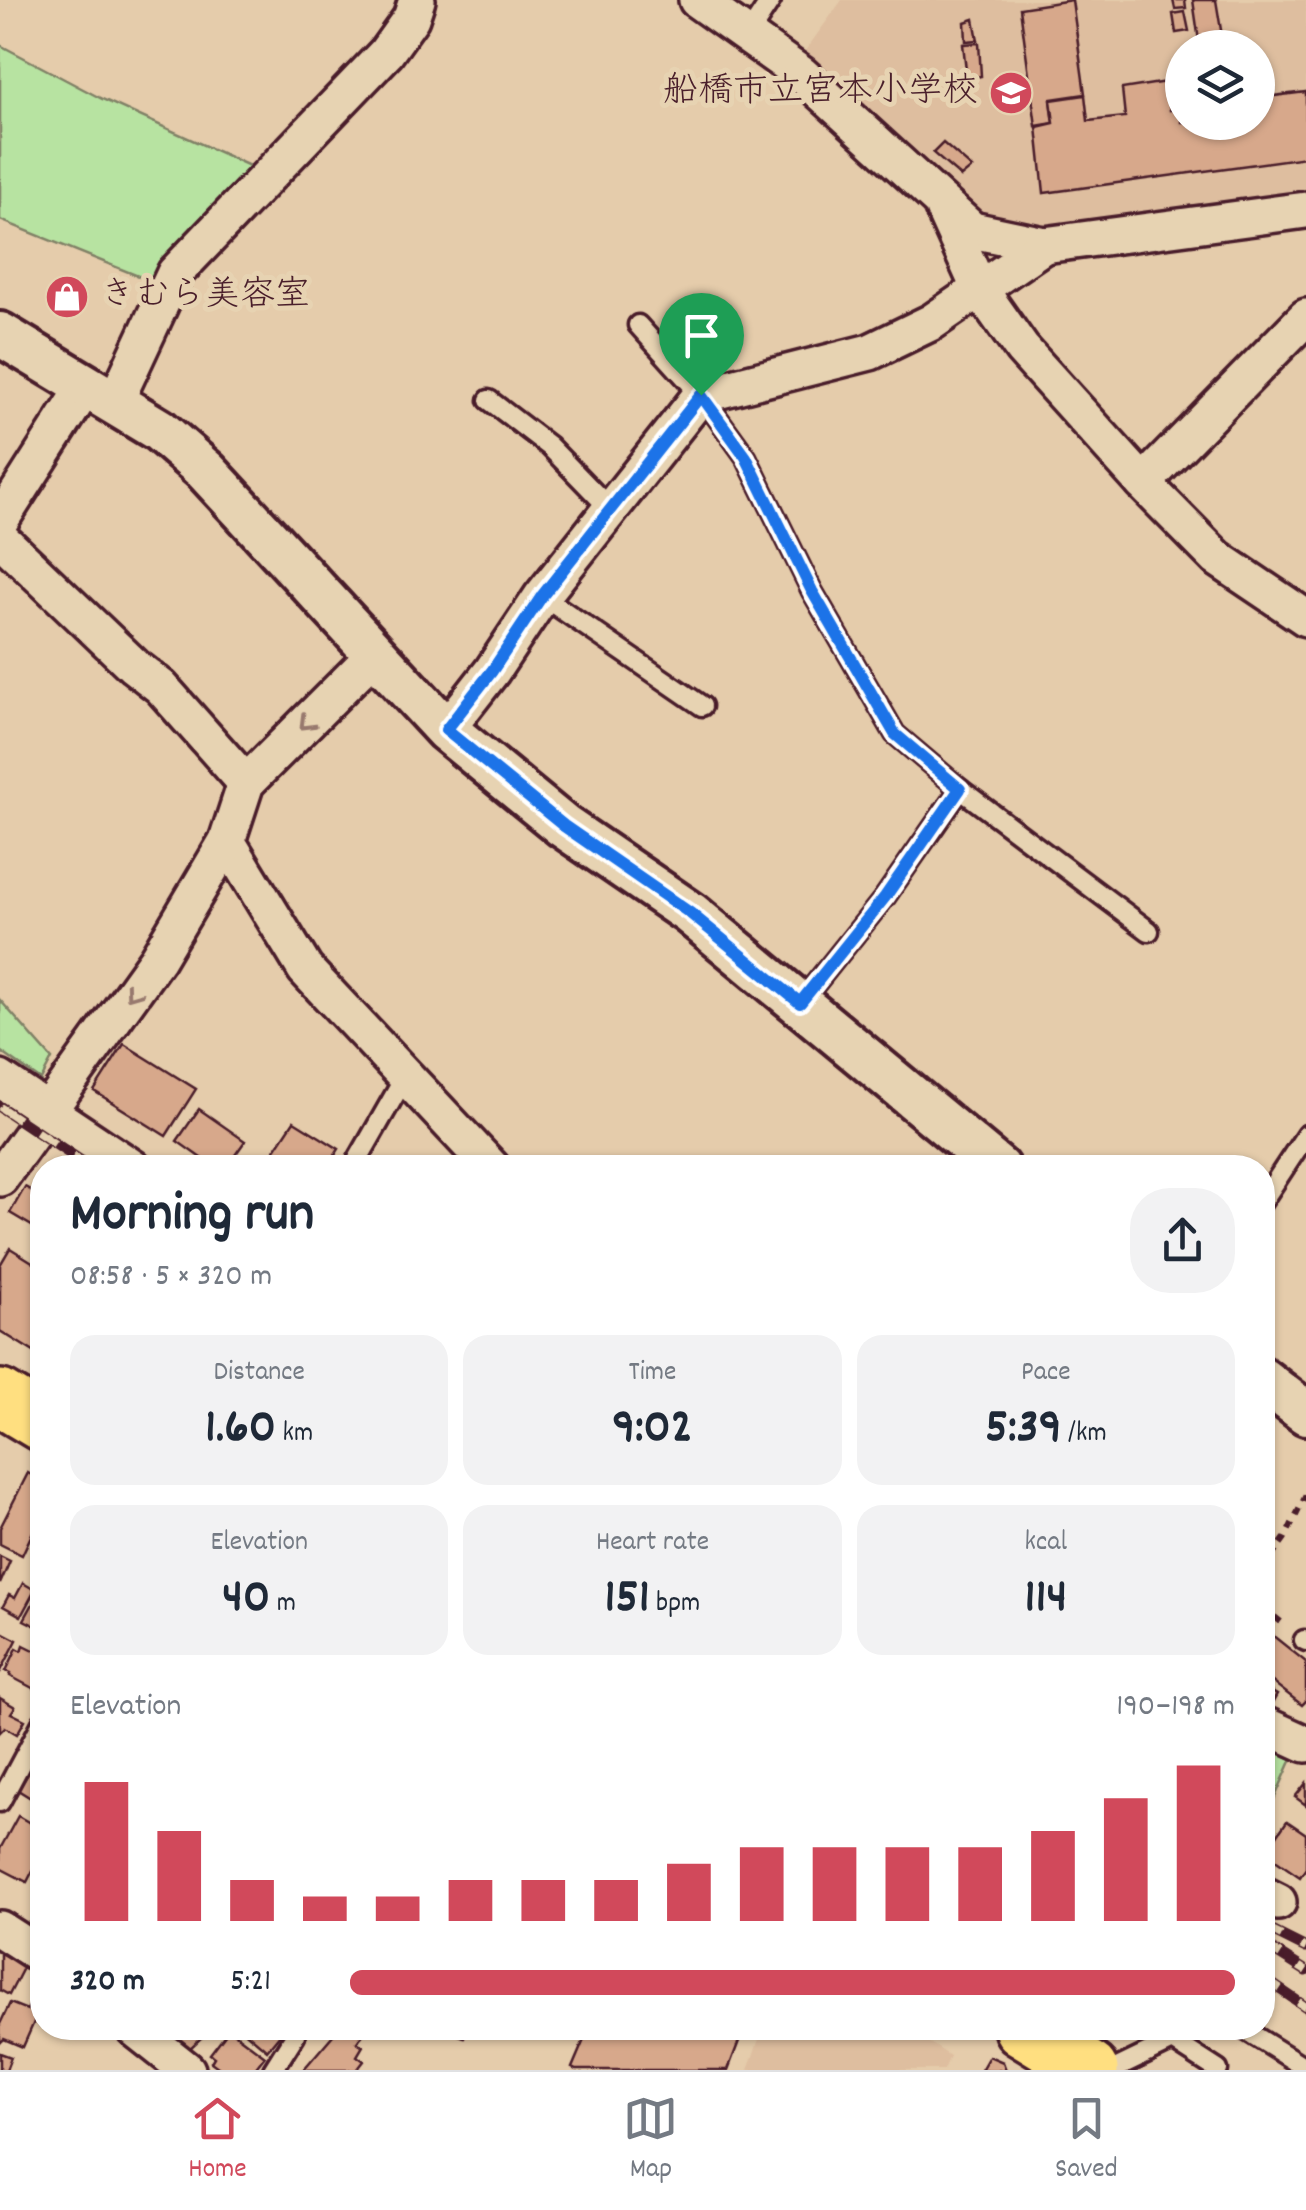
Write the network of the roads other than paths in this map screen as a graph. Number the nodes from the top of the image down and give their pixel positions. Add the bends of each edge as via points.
1 (417, 0) edge
2 (697, 0) edge
3 (771, 0) edge
4 (746, 38) junction
5 (943, 207) junction
6 (1306, 210) edge
7 (1044, 244) junction
8 (979, 288) junction
9 (1306, 317) edge
10 (638, 326) dead end
11 (0, 334) edge
12 (100, 394) junction
13 (701, 395) junction
14 (489, 400) dead end
15 (1143, 484) junction
16 (611, 510) junction
17 (0, 521) edge
18 (0, 538) edge
19 (542, 596) junction
20 (1304, 613) edge
21 (375, 654) junction
22 (702, 706) dead end
23 (446, 730) junction
24 (246, 783) junction
25 (960, 789) junction
26 (226, 842) junction
27 (1149, 931) dead end
28 (800, 1003) junction
29 (406, 1075) junction
30 (0, 1079) edge
31 (46, 1110) junction
32 (1306, 1135) edge
33 (114, 1155) edge
34 (360, 1155) edge
35 (480, 1155) edge
36 (982, 1155) edge
37 (0, 1178) edge
38 (1275, 1182) edge
39 (1275, 1389) edge
40 (0, 1398) edge
41 (1306, 1413) edge
42 (30, 1416) edge
43 (1275, 1730) edge
44 (1306, 1744) edge
45 (30, 1746) edge
46 (0, 1802) edge
47 (0, 1929) edge
48 (30, 1948) edge
49 (149, 2040) edge
50 (292, 2040) edge
51 (1041, 2040) edge
52 (1261, 2040) edge
53 (1173, 2041) joint
54 (1306, 2068) edge
55 (186, 2070) edge
56 (273, 2070) edge
57 (1090, 2070) edge
58 (1113, 2070) edge
59 (1218, 2070) edge

1 - 12 street via 386,53 174,274
2 - 4 street
3 - 4 lane
4 - 5 street via 801,74
5 - 7 street via 972,230
5 - 8 street
6 - 7 street
7 - 8 street
8 - 13 street via 932,322 870,352
8 - 15 street via 1022,349
9 - 15 street
10 - 13 lane
11 - 12 street
12 - 17 street
12 - 21 street via 159,430 206,471
13 - 16 street
13 - 25 lane via 746,457 812,591 895,734
14 - 16 lane via 549,446
15 - 20 street via 1217,558
16 - 19 street
18 - 24 street via 161,687
19 - 22 lane
19 - 23 street
21 - 23 street
21 -> 24 street
23 - 28 street
24 - 26 street
25 - 27 lane
25 - 28 lane
26 - 29 street via 305,969
26 -> 31 street via 157,959
28 - 36 street
29 - 34 lane
29 - 35 street
30 - 31 street
31 - 33 street
31 - 37 street
32 - 38 lane
39 - 41 street
40 - 42 highway
43 - 44 street
45 - 46 lane
47 - 48 street
49 - 55 street
50 - 56 lane
51 - 57 highway
52 - 54 lane
53 - 58 lane
53 - 59 lane

